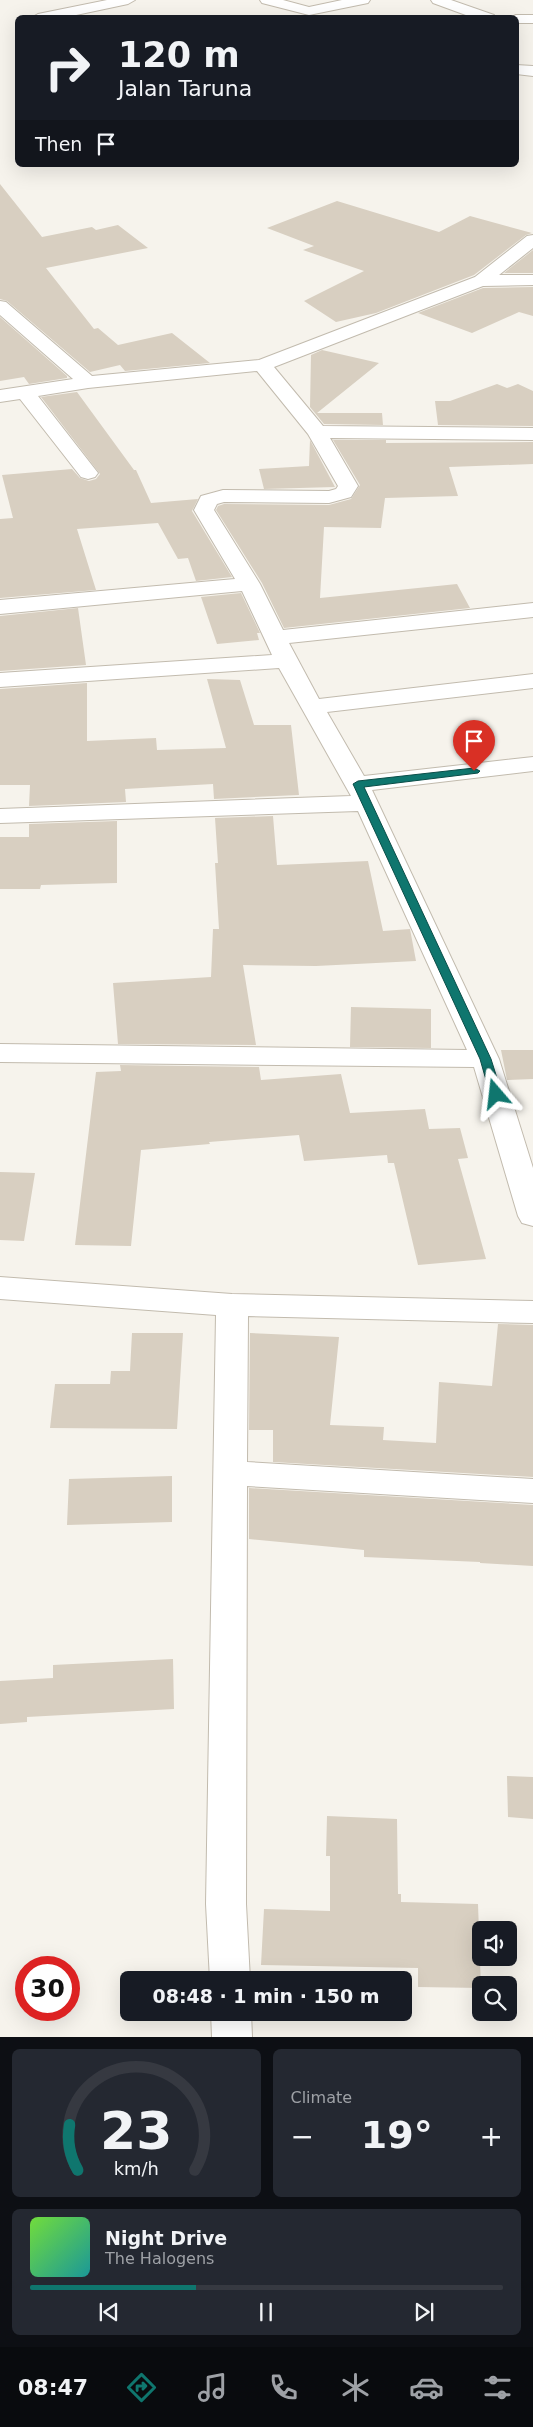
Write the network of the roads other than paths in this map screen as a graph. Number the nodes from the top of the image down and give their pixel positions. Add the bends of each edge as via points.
1 (128, 0) edge
2 (267, 0) edge
3 (363, 0) edge
4 (438, 0) edge
5 (309, 12) junction
6 (53, 15) edge
7 (294, 15) edge
8 (480, 15) edge
9 (519, 19) edge
10 (533, 19) edge
11 (519, 69) edge
12 (533, 70) edge
13 (533, 240) edge
14 (533, 280) edge
15 (482, 281) junction
16 (0, 306) edge
17 (262, 365) junction
18 (88, 382) junction
19 (25, 392) junction
20 (0, 396) edge
21 (317, 432) junction
22 (533, 434) edge
23 (88, 473) dead end
24 (249, 584) junction
25 (0, 607) edge
26 (533, 610) edge
27 (280, 650) junction
28 (0, 680) edge
29 (533, 681) edge
30 (313, 707) junction
31 (533, 764) edge
32 (362, 794) junction
33 (0, 816) edge
34 (0, 1053) edge
35 (485, 1059) junction
36 (533, 1216) edge
37 (0, 1288) edge
38 (232, 1306) junction
39 (533, 1312) edge
40 (228, 1473) junction
41 (533, 1491) edge
42 (230, 1971) edge
43 (231, 2021) edge
44 (232, 2037) edge

1 - 6 street
2 - 5 street
3 - 5 street
4 - 8 street
5 - 7 street
9 - 10 street
11 - 12 street
13 - 15 street
14 - 15 street
15 - 17 street
16 - 18 street
17 - 18 street
17 - 21 street
18 - 19 street
19 - 20 street
19 - 23 street
21 - 22 street
21 - 24 street via 348,486 344,492 329,497 239,494 208,500 204,510
24 - 25 street
24 - 27 street
26 - 27 street
27 - 28 street
27 - 30 street
29 - 30 street
30 - 32 street
31 - 32 street
32 - 33 street
32 - 35 street
34 - 35 street
35 - 36 street
37 - 38 street
38 - 39 street
38 - 40 street
40 - 41 street
40 - 42 street via 226,1904
43 - 44 street

